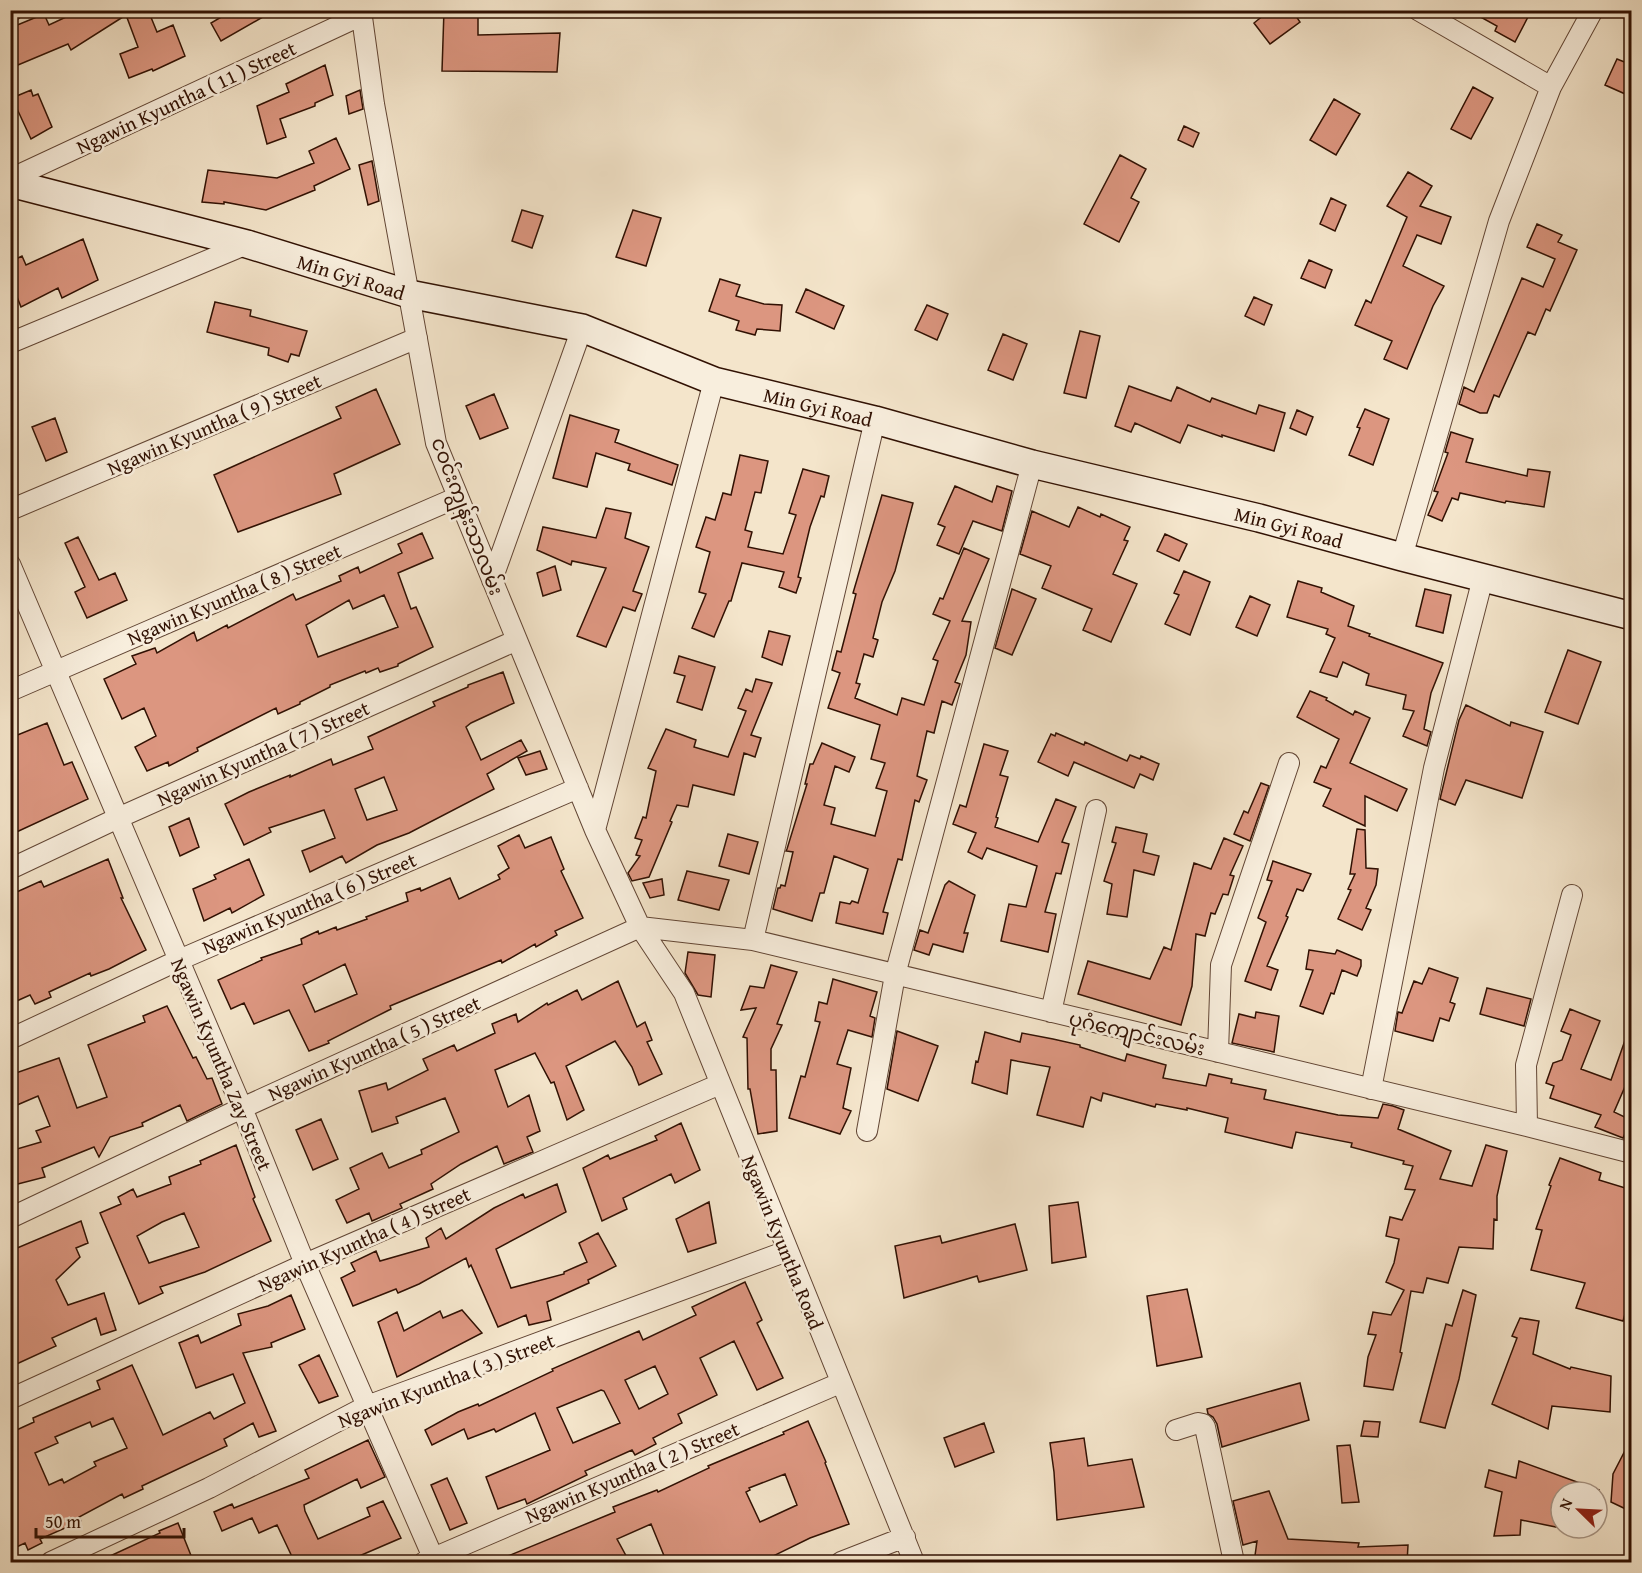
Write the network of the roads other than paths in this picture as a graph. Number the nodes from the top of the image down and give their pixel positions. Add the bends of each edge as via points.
1 (1418, 10) edge
2 (1593, 10) edge
3 (361, 13) edge
4 (1551, 87) junction
5 (10, 181) edge
6 (247, 244) junction
7 (409, 294) junction
8 (582, 328) junction
9 (417, 338) junction
10 (10, 343) edge
11 (714, 381) junction
12 (874, 420) junction
13 (1032, 464) junction
14 (458, 497) junction
15 (10, 510) edge
16 (1402, 557) junction
17 (10, 564) edge
18 (1483, 578) junction
19 (492, 580) junction
20 (1632, 616) edge
21 (517, 640) junction
22 (56, 671) junction
23 (10, 691) edge
24 (1289, 763) dead end
25 (578, 788) junction
26 (1096, 810) dead end
27 (118, 818) junction
28 (595, 830) junction
29 (10, 869) edge
30 (1572, 895) dead end
31 (640, 927) junction
32 (753, 940) junction
33 (179, 960) junction
34 (895, 975) junction
35 (1051, 1012) junction
36 (10, 1040) edge
37 (1218, 1052) junction
38 (720, 1084) junction
39 (1371, 1089) junction
40 (242, 1108) junction
41 (1527, 1126) junction
42 (867, 1131) dead end
43 (1632, 1153) edge
44 (10, 1218) edge
45 (787, 1251) junction
46 (305, 1264) junction
47 (840, 1383) junction
48 (10, 1399) edge
49 (367, 1406) junction
50 (1176, 1430) dead end
51 (905, 1537) junction
52 (431, 1561) edge
53 (51, 1563) edge
54 (841, 1563) edge
55 (914, 1563) edge
56 (1234, 1563) edge

1 - 4 street
2 - 4 street
3 - 5 street, Ngawin Kyuntha ( 11 ) Street
3 - 7 street, ငဝင်းကျွန်းသာလမ်း
4 - 16 street via 1499,221
5 - 6 main road, Min Gyi Road
6 - 7 main road, Min Gyi Road
6 - 10 street
7 - 8 main road, Min Gyi Road
7 - 9 street, ငဝင်းကျွန်းသာလမ်း
8 - 11 main road, Min Gyi Road
8 - 19 street
9 - 14 street, ငဝင်းကျွန်းသာလမ်း via 436,443
9 - 15 street, Ngawin Kyuntha ( 9 ) Street
11 - 12 main road, Min Gyi Road
11 - 28 street
12 - 13 main road, Min Gyi Road
12 - 32 street
13 - 16 main road, Min Gyi Road
13 - 34 street
14 - 19 street, ငဝင်းကျွန်းသာလမ်း
14 - 22 street, Ngawin Kyuntha ( 8 ) Street
16 - 18 main road, Min Gyi Road
17 - 22 street, Ngawin Kyuntha Zay Street
18 - 20 main road, Min Gyi Road
18 - 39 street via 1434,768
19 - 21 street, ငဝင်းကျွန်းသာလမ်း
21 - 25 street, ငဝင်းကျွန်းသာလမ်း
21 - 27 street, Ngawin Kyuntha ( 7 ) Street
22 - 23 street, Ngawin Kyuntha ( 8 ) Street
22 - 27 street, Ngawin Kyuntha Zay Street
24 - 37 street via 1221,965
25 - 28 street, ငဝင်းကျွန်းသာလမ်း
25 - 33 street, Ngawin Kyuntha ( 6 ) Street
26 - 35 street
27 - 29 street, Ngawin Kyuntha ( 7 ) Street
27 - 33 street, Ngawin Kyuntha Zay Street
28 - 31 street, ငဝင်းကျွန်းသာလမ်း
30 - 41 street via 1526,1065
31 - 32 street, ပုဂံကျောင်းလမ်း
31 - 38 street, Ngawin Kyuntha Road via 684,993
31 - 40 street, Ngawin Kyuntha ( 5 ) Street
32 - 34 street, ပုဂံကျောင်းလမ်း
33 - 36 street, Ngawin Kyuntha ( 6 ) Street
33 - 40 street, Ngawin Kyuntha Zay Street
34 - 35 street, ပုဂံကျောင်းလမ်း
34 - 42 street
35 - 37 street, ပုဂံကျောင်းလမ်း
37 - 39 street, ပုဂံကျောင်းလမ်း
38 - 45 street, Ngawin Kyuntha Road
38 - 46 street, Ngawin Kyuntha ( 4 ) Street
39 - 41 street, ပုဂံကျောင်းလမ်း
40 - 44 street, Ngawin Kyuntha ( 5 ) Street
40 - 46 street, Ngawin Kyuntha Zay Street
41 - 43 street, ပုဂံကျောင်းလမ်း
45 - 47 street, Ngawin Kyuntha Road
45 - 49 street, Ngawin Kyuntha ( 3 ) Street
46 - 48 street, Ngawin Kyuntha ( 4 ) Street
46 - 49 street, Ngawin Kyuntha Zay Street
47 - 51 street, Ngawin Kyuntha Road
47 - 52 street, Ngawin Kyuntha ( 2 ) Street
49 - 52 street, Ngawin Kyuntha Zay Street
49 - 53 street, Ngawin Kyuntha ( 3 ) Street via 209,1488
50 - 56 street via 1198,1423 1205,1427
51 - 54 street
51 - 55 street, Ngawin Kyuntha Road

